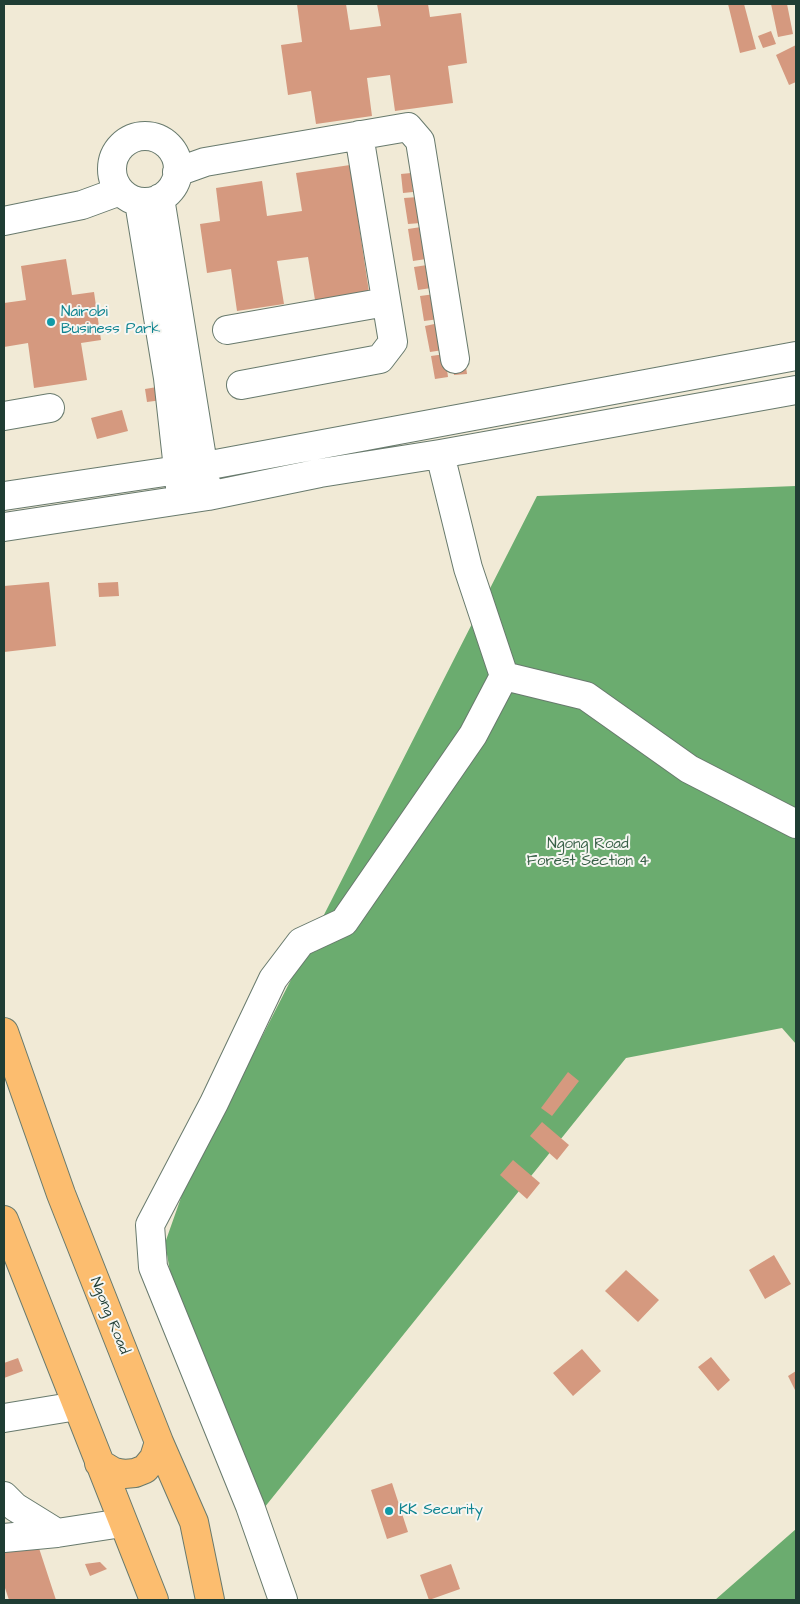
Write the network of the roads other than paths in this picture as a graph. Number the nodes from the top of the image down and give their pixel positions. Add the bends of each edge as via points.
1 (359, 136) junction
2 (178, 172) junction
3 (140, 197) junction
4 (4, 221) edge
5 (386, 302) junction
6 (227, 330) dead end
7 (796, 356) edge
8 (455, 359) dead end
9 (241, 385) dead end
10 (796, 390) edge
11 (50, 408) dead end
12 (4, 416) edge
13 (440, 454) junction
14 (192, 467) junction
15 (4, 496) edge
16 (208, 496) junction
17 (181, 501) junction
18 (4, 527) edge
19 (504, 676) junction
20 (796, 824) edge
21 (4, 1032) edge
22 (4, 1220) edge
23 (77, 1406) junction
24 (4, 1418) edge
25 (159, 1442) junction
26 (99, 1463) junction
27 (4, 1496) edge
28 (122, 1523) junction
29 (57, 1533) junction
30 (4, 1538) edge
31 (154, 1600) edge
32 (210, 1600) edge
33 (283, 1600) edge

1 - 2 street via 205,162
1 - 5 street
1 - 8 street via 408,127 420,141
2 - 3 street via 169,192
2 - 3 street via 172,152 156,138 145,136 125,143 113,160 114,182
3 - 4 street
3 - 14 street
5 - 6 street
5 - 9 street via 393,342 380,360
7 - 14 street
10 - 13 street
11 - 12 street
13 - 16 street via 320,473
13 - 19 street via 468,568
14 - 15 street
14 - 16 street
14 - 17 street
16 - 17 street
17 - 18 street
19 - 20 street via 586,696 689,769
19 - 33 street via 473,735 344,922 302,942 273,979 150,1225 153,1267 250,1506
21 - 25 main road, Ngong Road via 61,1194
22 - 23 main road
23 - 24 street
23 - 26 main road
25 - 26 main road via 154,1458 146,1468 135,1473 114,1472
25 - 32 main road, Ngong Road via 194,1522
26 - 28 main road
27 - 29 street via 15,1507
28 - 29 street
28 - 31 main road
29 - 30 street

